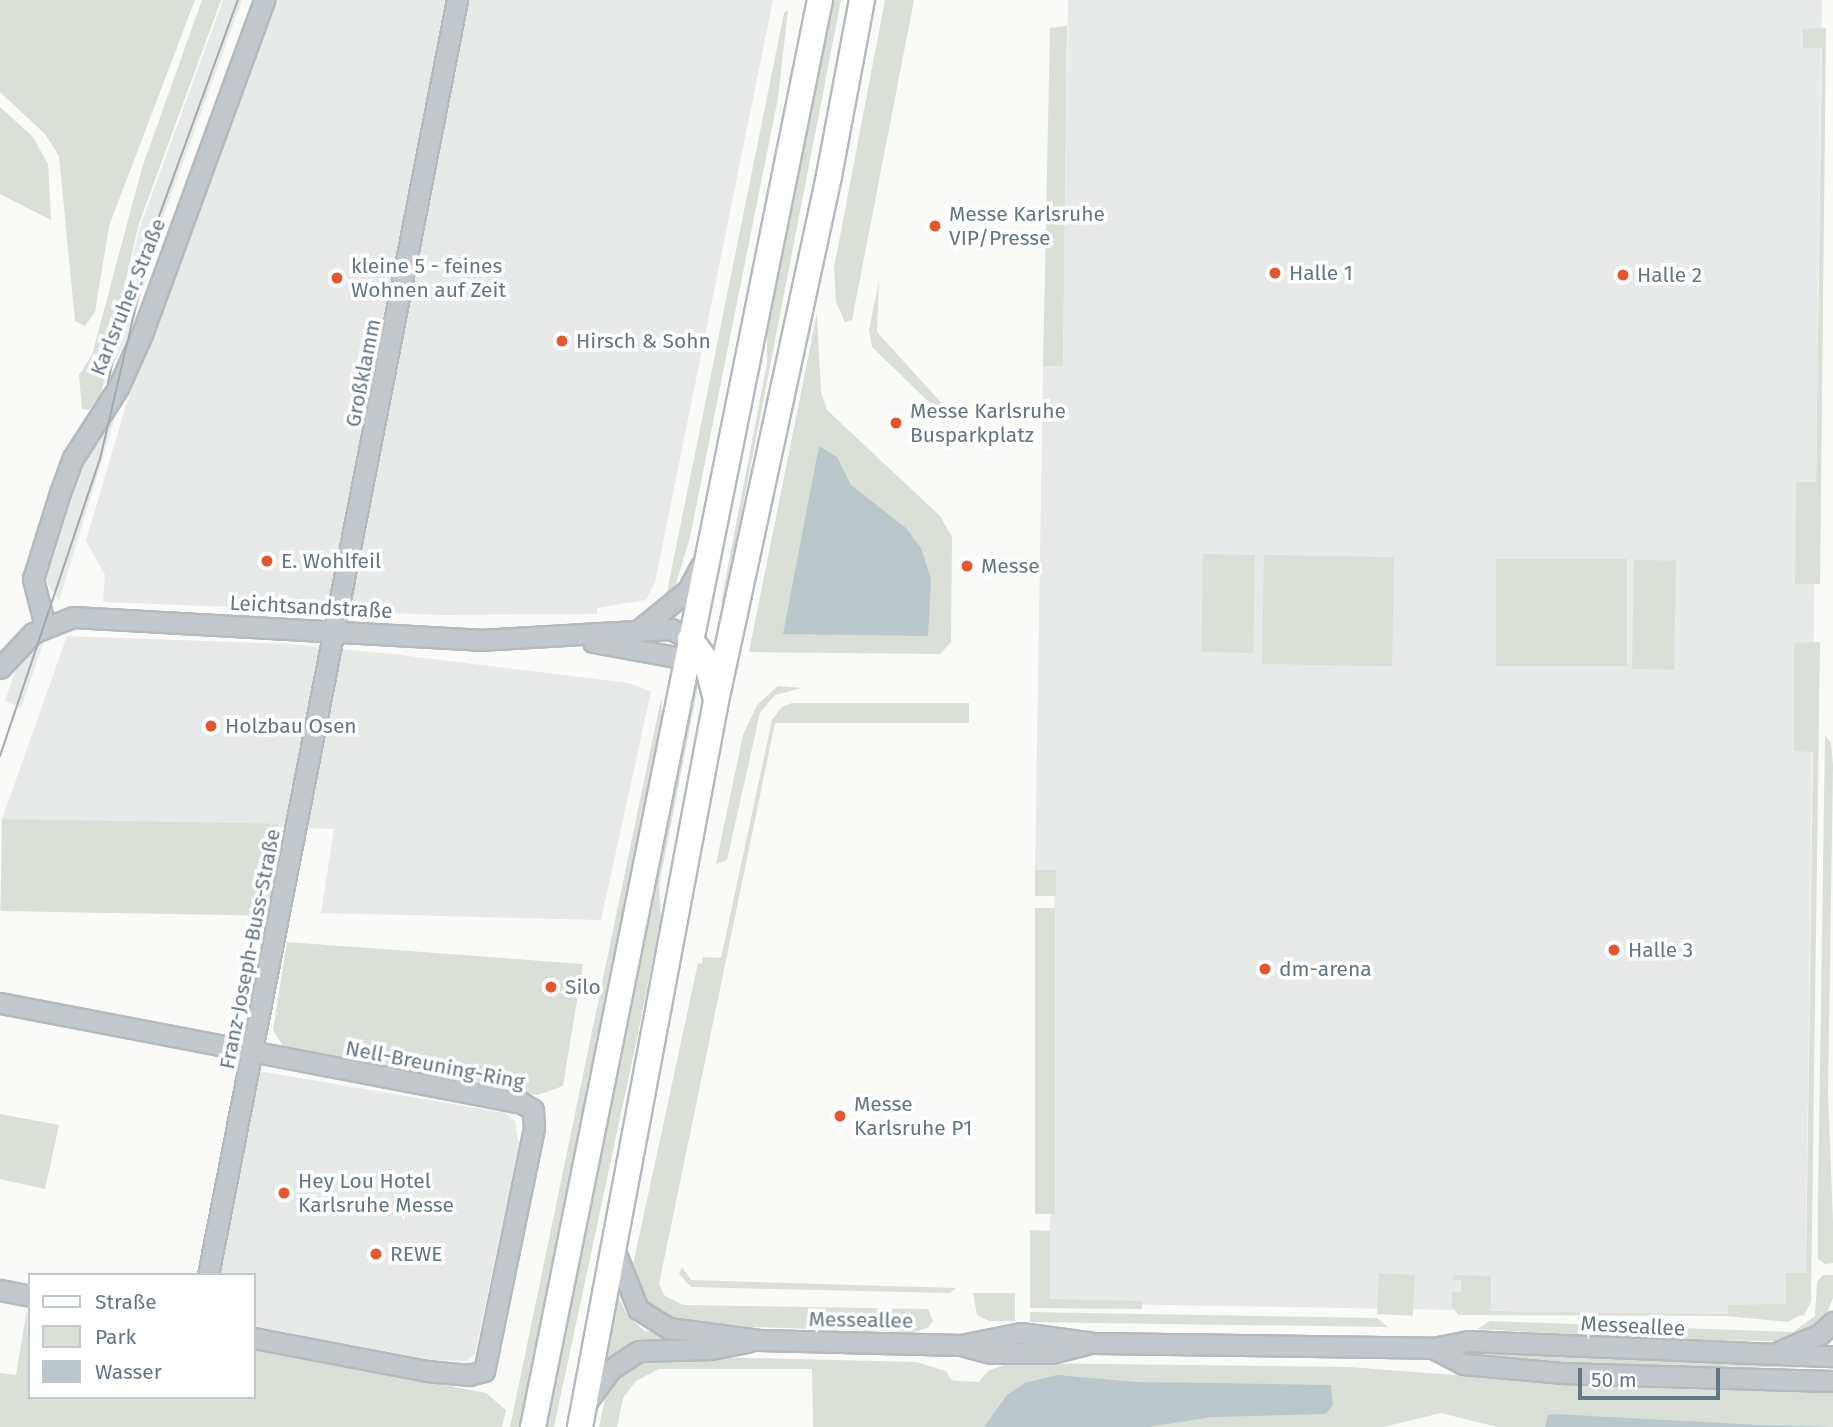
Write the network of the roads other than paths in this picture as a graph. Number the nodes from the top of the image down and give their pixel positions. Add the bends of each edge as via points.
1 (264, 0) edge
2 (457, 0) edge
3 (820, 0) edge
4 (862, 0) edge
5 (711, 547) junction
6 (699, 604) junction
7 (45, 626) junction
8 (640, 629) junction
9 (337, 631) junction
10 (575, 638) junction
11 (702, 654) junction
12 (0, 668) edge
13 (0, 1003) edge
14 (253, 1053) junction
15 (614, 1249) junction
16 (208, 1273) edge
17 (0, 1290) edge
18 (28, 1296) edge
19 (1833, 1322) edge
20 (256, 1338) edge
21 (759, 1340) junction
22 (1433, 1348) junction
23 (1769, 1355) junction
24 (1833, 1356) edge
25 (1832, 1381) edge
26 (582, 1416) edge
27 (533, 1427) edge

1 - 7 street, Karlsruher Straße via 142,334 118,388 76,452 60,493 33,579
2 - 9 street, Großklamm
3 - 5 main road
4 - 11 main road via 830,176
5 - 6 main road
5 - 8 street via 688,590
6 - 11 main road
6 - 11 main road
7 - 9 street, Leichtsandstraße via 73,617
7 - 12 street via 10,652
8 - 10 street, Leichtsandstraße
8 - 11 street, Leichtsandstraße via 671,629
9 - 10 street, Leichtsandstraße via 479,640
9 - 14 street, Franz-Joseph-Buss-Straße
10 - 11 street, Leichtsandstraße
11 - 15 main road via 716,701
11 - 27 main road
13 - 14 street, Nell-Breuning-Ring
14 - 16 street, Franz-Joseph-Buss-Straße
14 - 20 street, Nell-Breuning-Ring via 522,1103 533,1110 534,1128 484,1371 469,1375 427,1371
15 - 21 street, Messeallee via 629,1296 652,1321 668,1328
15 - 26 main road
17 - 18 street
19 - 23 street via 1803,1343
21 - 22 street, Messeallee via 961,1345 991,1353 1051,1353 1095,1343
21 - 26 street, Messeallee via 711,1349 639,1351 611,1369
22 - 23 street, Messeallee via 1468,1341
22 - 25 street, Messeallee via 1463,1364 1561,1373
23 - 24 street, Messeallee

